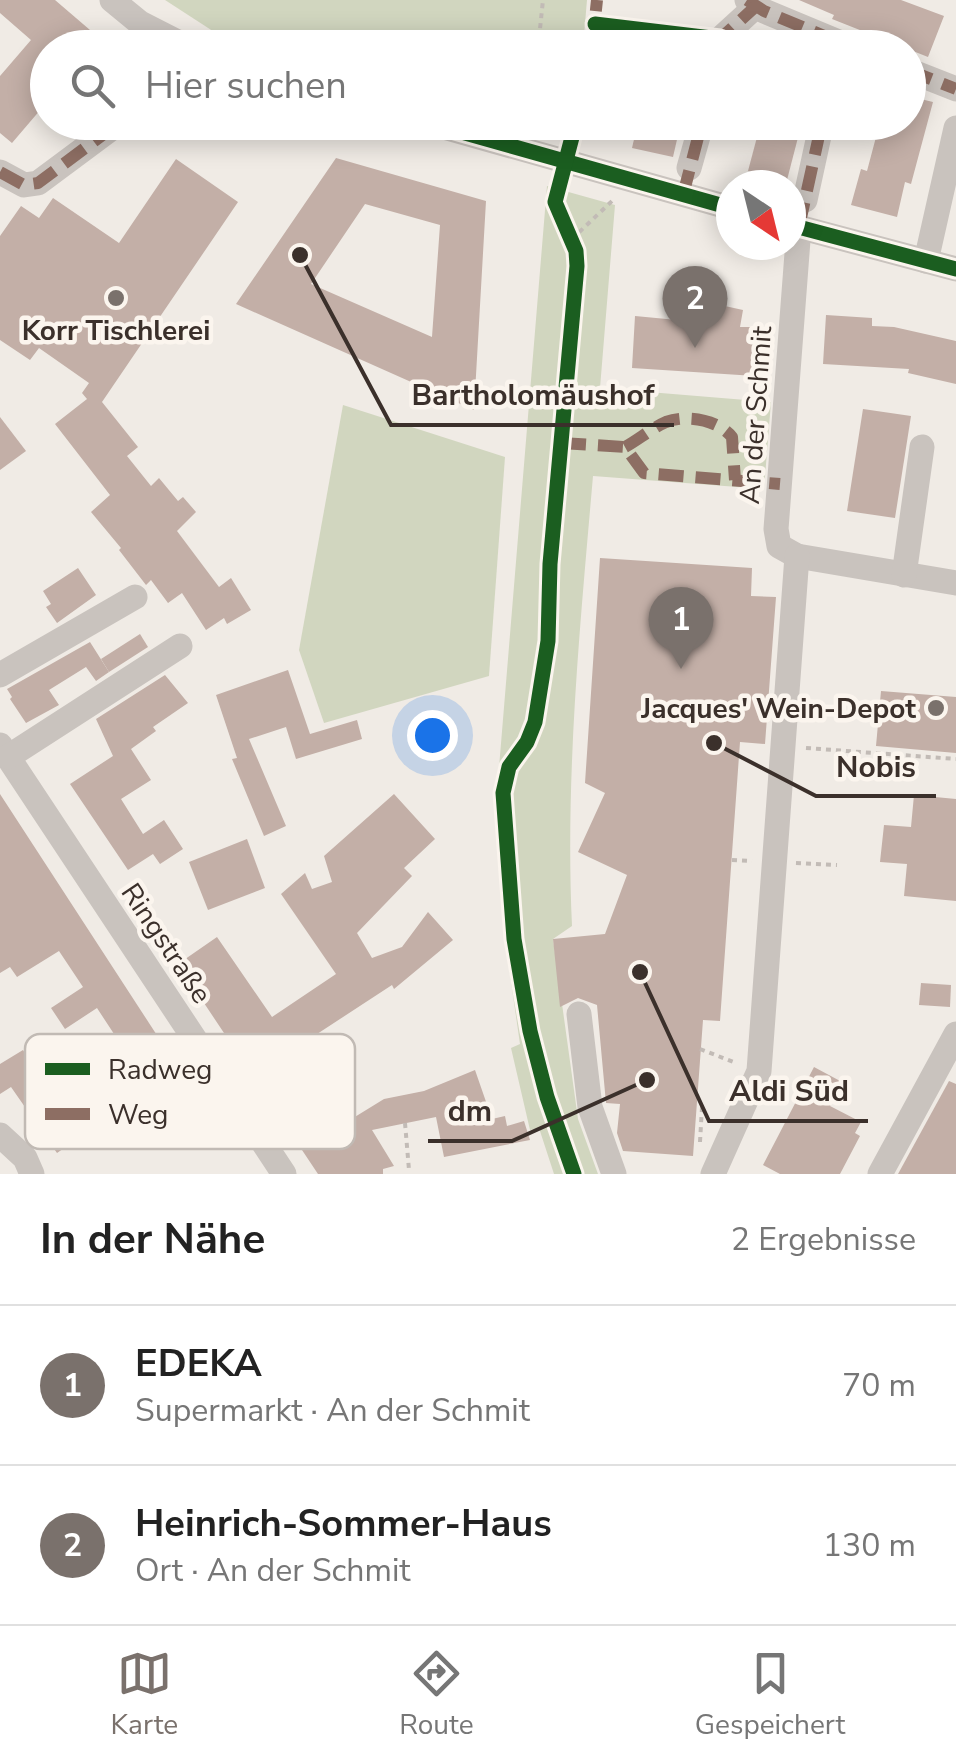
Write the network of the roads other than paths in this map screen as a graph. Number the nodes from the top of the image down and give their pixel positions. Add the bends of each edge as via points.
1 (112, 0) edge
2 (751, 4) edge
3 (154, 30) edge
4 (728, 30) edge
5 (809, 30) edge
6 (926, 77) edge
7 (956, 89) edge
8 (956, 128) edge
9 (96, 140) edge
10 (489, 140) edge
11 (697, 140) edge
12 (818, 140) edge
13 (689, 168) dead end
14 (0, 172) edge
15 (806, 191) edge
16 (716, 204) edge
17 (806, 229) edge
18 (793, 260) edge
19 (926, 261) junction
20 (956, 269) edge
21 (922, 447) dead end
22 (798, 556) junction
23 (904, 575) junction
24 (956, 582) edge
25 (135, 598) dead end
26 (180, 646) dead end
27 (0, 675) edge
28 (4, 751) edge
29 (578, 1014) dead end
30 (191, 1034) edge
31 (956, 1034) edge
32 (610, 1110) dead end
33 (0, 1135) edge
34 (267, 1149) edge
35 (611, 1168) edge
36 (32, 1174) edge
37 (284, 1174) edge
38 (713, 1174) edge
39 (880, 1174) edge

1 - 3 street
2 - 4 street
2 - 5 street
6 - 7 street
8 - 19 street
9 - 14 street via 38,183 24,185
10 - 16 street
11 - 13 street
12 - 15 street
17 - 19 street
18 - 22 street, An der Schmit via 776,529 779,546
19 - 20 street
21 - 23 street
22 - 23 street
22 - 38 street via 759,1072
23 - 24 street
25 - 27 street
26 - 28 street
28 - 30 street, Ringstraße
29 - 35 street via 590,1106
31 - 39 street
32 - 35 street
33 - 36 street
34 - 37 street, Ringstraße

